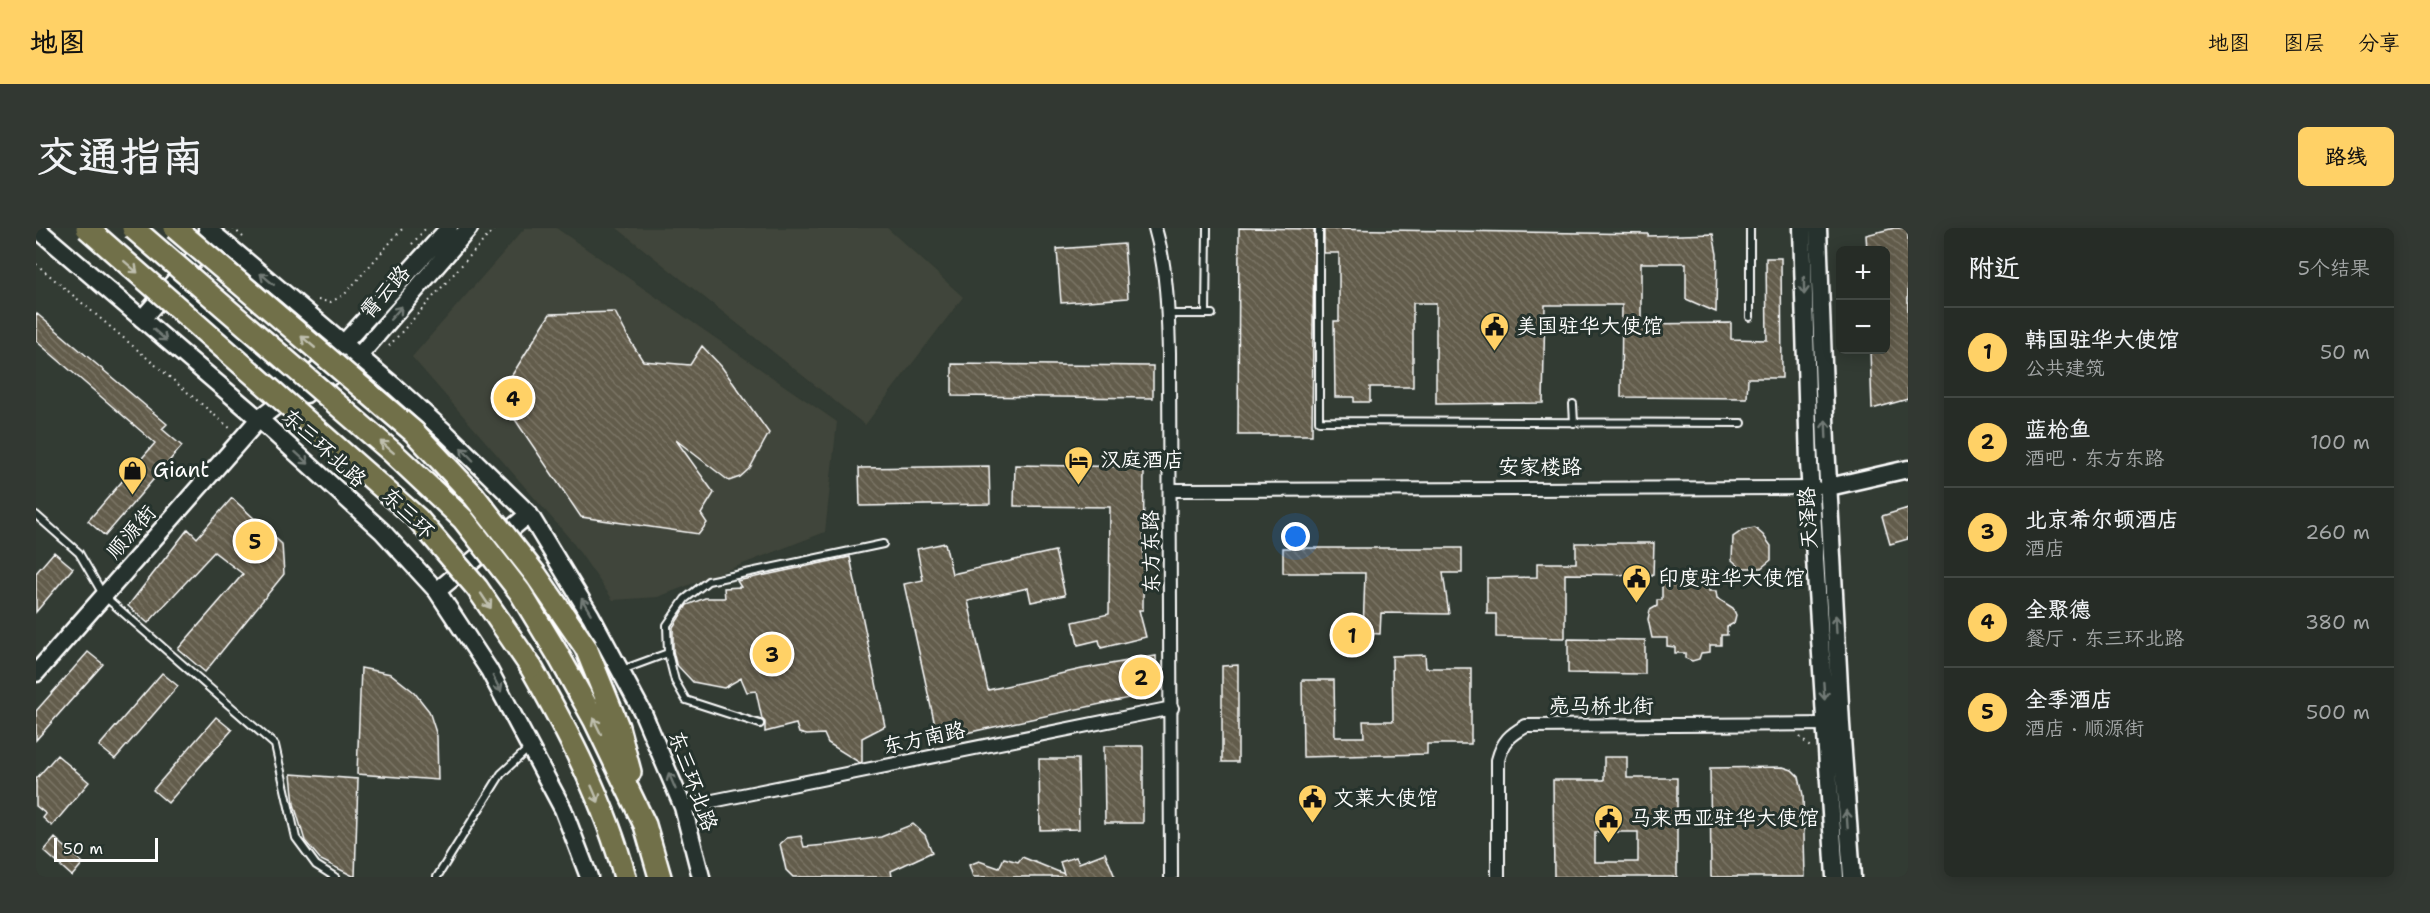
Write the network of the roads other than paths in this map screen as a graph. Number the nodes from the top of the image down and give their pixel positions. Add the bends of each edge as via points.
1 (36, 228) edge
2 (87, 228) edge
3 (133, 228) edge
4 (175, 228) edge
5 (449, 228) edge
6 (469, 228) edge
7 (1155, 228) edge
8 (1207, 228) edge
9 (1319, 228) edge
10 (1750, 228) edge
11 (1803, 228) edge
12 (1818, 228) edge
13 (211, 231) edge
14 (176, 280) junction
15 (1168, 314) junction
16 (1750, 317) dead end
17 (142, 319) junction
18 (344, 343) junction
19 (358, 357) junction
20 (302, 391) junction
21 (1574, 404) dead end
22 (259, 419) junction
23 (1574, 423) junction
24 (1742, 423) dead end
25 (1908, 469) edge
26 (1829, 487) junction
27 (1810, 488) junction
28 (1170, 490) junction
29 (529, 514) junction
30 (36, 515) edge
31 (883, 544) dead end
32 (437, 591) junction
33 (104, 596) junction
34 (668, 654) junction
35 (620, 670) junction
36 (36, 673) edge
37 (1172, 708) junction
38 (760, 724) dead end
39 (1833, 724) junction
40 (530, 747) junction
41 (683, 807) junction
42 (645, 825) junction
43 (616, 842) junction
44 (335, 877) edge
45 (437, 877) edge
46 (589, 877) edge
47 (615, 877) edge
48 (625, 877) edge
49 (660, 877) edge
50 (701, 877) edge
51 (1171, 877) edge
52 (1498, 877) edge
53 (1835, 877) edge
54 (1852, 877) edge

1 - 17 street, 东三环北路
2 -> 43 highway, 东三环, bridge via 418,519 477,588 531,667 568,732
42 -> 3 highway, 东三环, bridge via 557,652 520,592 463,519 391,451
42 -> 4 highway, bridge via 618,727 586,648 536,574 474,496 414,432
5 - 18 street, 霄云路
19 -> 6 street, 霄云路
7 - 15 street, 东方东路 via 1164,264
8 - 15 lane via 1209,314
9 - 23 lane via 1319,421
10 - 16 lane
11 -> 27 street, 天泽路
26 -> 12 street, 天泽路
13 - 14 street
18 -> 13 street, 东三环北路
14 - 17 street
14 - 20 street
15 - 28 street, 东方东路
17 -> 22 street, 东三环北路
18 - 19 street, 东三环北路
18 - 20 street, 霄云路
19 - 20 street, 霄云路
29 -> 19 street, 东三环北路 via 446,433
20 - 22 street
21 - 23 lane
22 -> 32 street, 东三环北路 via 382,531
22 - 33 street, 顺源街
23 - 24 lane
25 - 26 street, 安家楼路
26 - 27 street, 安家楼路
39 -> 26 street, 天泽路
27 - 28 street, 安家楼路
27 -> 39 street, 天泽路
28 - 37 street, 东方东路
29 - 32 street
35 -> 29 street, 东三环北路
30 - 33 lane via 80,553
31 - 34 lane via 708,580 685,599 667,625
32 -> 40 street, 东三环北路 via 489,670
33 - 36 street, 顺源街
33 - 44 lane via 275,745 296,838 316,865
34 - 35 lane
34 - 38 lane via 675,681 686,700
41 -> 35 street, 东三环北路
37 - 41 street, 东方南路
37 - 51 street, 东方东路
39 - 52 street, 亮马桥北街 via 1526,726 1511,734 1498,760
39 - 53 street, 天泽路
54 -> 39 street, 天泽路
40 - 45 lane via 501,774
40 - 46 street, 东三环北路 via 563,809
41 - 50 street, 东三环北路
42 - 49 highway, 东三环
43 - 47 highway
43 - 48 highway, 东三环

